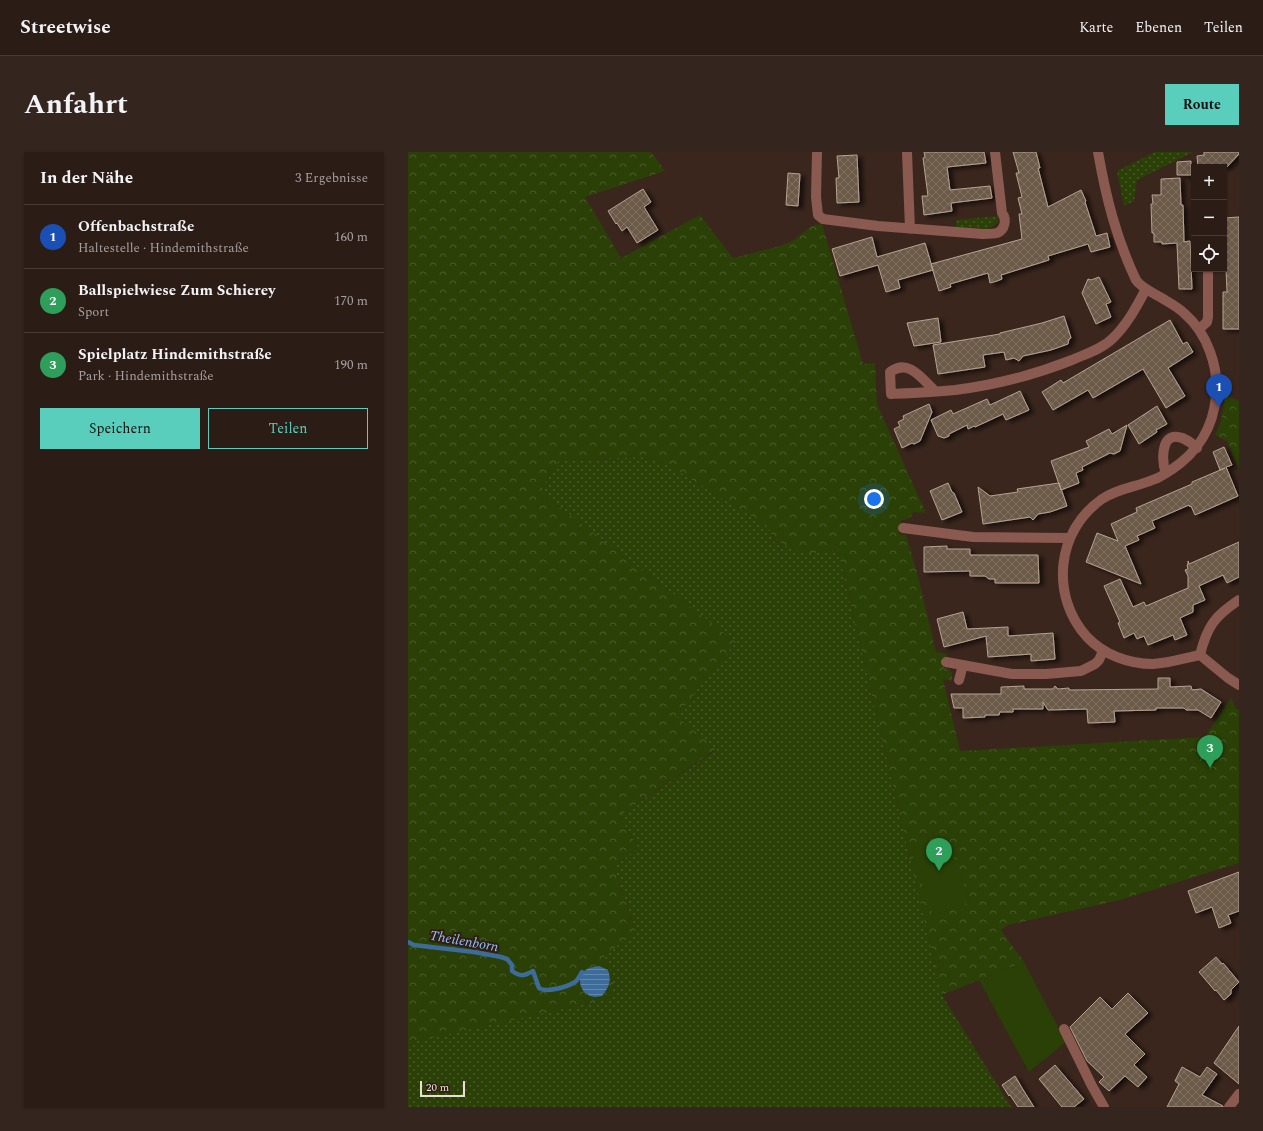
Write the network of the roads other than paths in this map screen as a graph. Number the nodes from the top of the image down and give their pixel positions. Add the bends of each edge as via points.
1 (818, 152) edge
2 (906, 152) edge
3 (995, 152) edge
4 (1098, 152) edge
5 (910, 229) junction
6 (1208, 272) edge
7 (1146, 289) junction
8 (1199, 329) junction
9 (936, 391) dead end
10 (1197, 448) junction
11 (1166, 473) junction
12 (902, 528) dead end
13 (1070, 538) junction
14 (1239, 600) edge
15 (1103, 651) junction
16 (1200, 655) junction
17 (946, 662) dead end
18 (962, 665) junction
19 (959, 680) dead end
20 (1239, 685) edge
21 (1064, 1029) dead end
22 (1239, 1094) edge
23 (1104, 1107) edge
24 (1229, 1107) edge

1 - 5 street via 818,215 823,218
2 - 5 street
3 - 5 street via 1002,213 1006,220 999,231 983,234
4 - 7 street via 1118,239 1136,280
6 - 8 street via 1208,317
7 - 8 street via 1186,314
7 - 9 street via 1135,310 1112,340 1098,348 1045,370 1013,379 979,387
8 - 10 street via 1213,359 1216,394 1212,417
10 - 11 street
10 - 11 street via 1186,439 1176,436 1167,440 1163,456
11 - 13 street via 1102,499 1091,507
12 - 13 street via 973,537
13 - 15 street via 1064,554 1064,592 1074,619
14 - 16 street via 1216,618 1205,638
15 - 16 street via 1117,657 1147,663
15 - 18 street via 1095,664 1081,671 1066,673 1012,674
16 - 20 street
17 - 18 street
18 - 19 street
21 - 23 street
22 - 24 street

